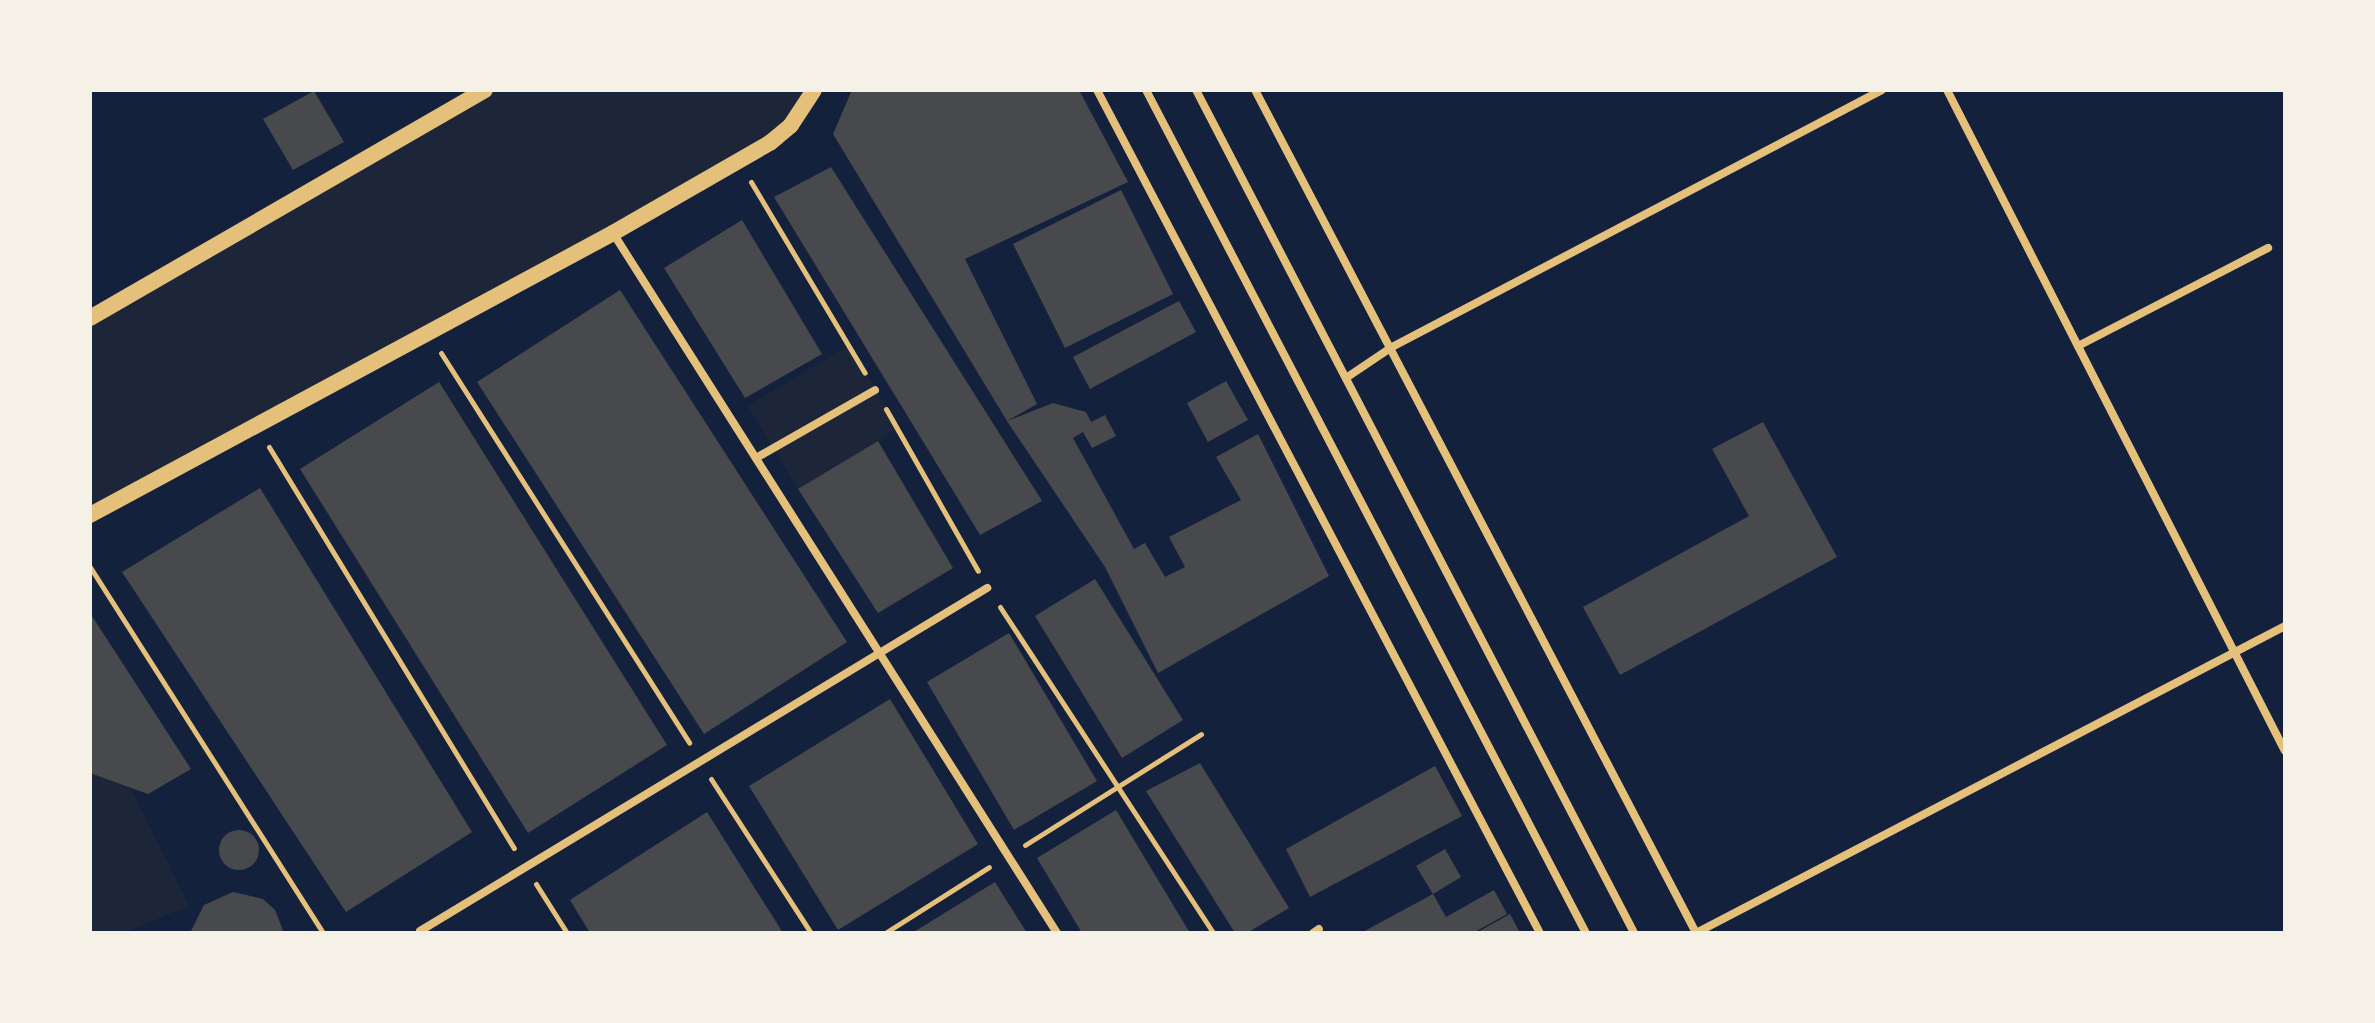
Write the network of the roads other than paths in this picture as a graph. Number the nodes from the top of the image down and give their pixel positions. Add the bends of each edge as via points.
1 (485, 90) edge
2 (814, 90) edge
3 (1097, 90) edge
4 (1146, 90) edge
5 (1196, 90) edge
6 (1255, 90) edge
7 (1882, 90) edge
8 (1947, 90) edge
9 (613, 233) junction
10 (2268, 248) dead end
11 (90, 318) edge
12 (2078, 346) junction
13 (1392, 347) junction
14 (1346, 378) junction
15 (875, 390) road end
16 (756, 458) junction
17 (90, 515) edge
18 (987, 588) road end
19 (2285, 626) edge
20 (2234, 652) junction
21 (880, 654) junction
22 (2285, 751) edge
23 (420, 931) edge
24 (1057, 933) edge
25 (1540, 933) edge
26 (1586, 933) edge
27 (1634, 933) edge
28 (1696, 933) edge

1 - 11 main road
2 - 9 main road via 791,125
3 - 25 street
4 - 26 street
5 - 14 street
6 - 13 street
7 - 13 street
8 - 12 street
9 - 16 street
9 - 17 main road
10 - 12 street
12 - 20 street
13 - 14 street
13 - 28 street
14 - 27 street
15 - 16 street
16 - 21 street
18 - 21 street
19 - 20 street
20 - 22 street
20 - 28 street
21 - 23 street
21 - 24 street

